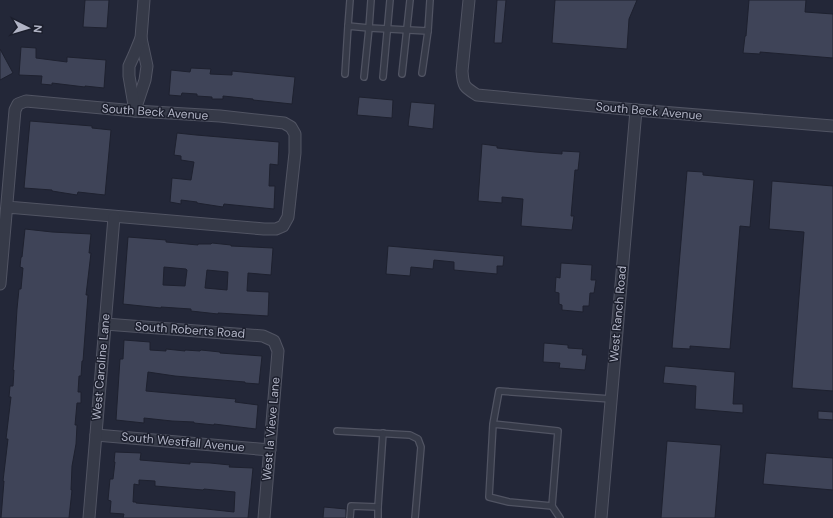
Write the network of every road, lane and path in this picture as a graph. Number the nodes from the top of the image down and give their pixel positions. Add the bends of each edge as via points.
1 (144, 0) edge
2 (350, 0) edge
3 (371, 0) edge
4 (390, 0) edge
5 (410, 0) edge
6 (430, 0) edge
7 (468, 0) edge
8 (348, 26) junction
9 (369, 28) junction
10 (387, 29) junction
11 (407, 30) junction
12 (428, 31) junction
13 (141, 38) junction
14 (422, 73) dead end
15 (345, 74) dead end
16 (402, 74) dead end
17 (364, 77) dead end
18 (383, 78) dead end
19 (636, 110) junction
20 (135, 111) junction
21 (833, 126) edge
22 (7, 207) junction
23 (114, 217) junction
24 (0, 284) edge
25 (105, 324) junction
26 (274, 341) joint
27 (611, 399) junction
28 (493, 424) junction
29 (337, 431) dead end
30 (384, 434) junction
31 (96, 435) junction
32 (270, 450) junction
33 (552, 506) junction
34 (378, 507) junction
35 (89, 518) edge
36 (264, 518) edge
37 (350, 518) edge
38 (378, 518) edge
39 (415, 518) edge
40 (560, 518) edge
41 (601, 518) edge

1 - 13 street
2 - 8 lane
3 - 9 lane
4 - 10 lane
5 - 11 lane
6 - 12 lane
7 - 19 street, South Beck Avenue via 462,71 467,89 484,96
8 - 9 lane
8 - 15 lane
9 - 10 lane
9 - 17 lane
10 - 11 lane
10 - 18 lane
11 - 12 lane
11 - 16 lane
12 - 14 lane
13 - 20 street via 147,66
13 - 20 street via 128,66
19 - 21 street, South Beck Avenue
19 - 27 street, West Ranch Road
20 - 22 street, South Beck Avenue via 26,101 18,104 14,110
20 - 23 street, South Beck Avenue via 220,116 284,123 291,127 295,134 295,153 288,217 283,226 276,229
22 - 23 street
22 - 24 street
23 - 25 street, West Caroline Lane
25 - 26 street, South Roberts Road via 263,336
25 - 31 street, West Caroline Lane
26 - 32 street, West la Vieve Lane via 278,351
27 - 28 lane via 499,390
27 - 41 street, West Ranch Road
28 - 33 lane via 489,497
28 - 33 lane via 558,431
29 - 30 lane
30 - 34 lane
30 - 39 lane via 410,435 418,440 421,447
31 - 32 street, South Westfall Avenue
31 - 35 street, West Caroline Lane
32 - 36 street, West la Vieve Lane
33 - 40 lane
34 - 37 lane via 351,506
34 - 38 lane

